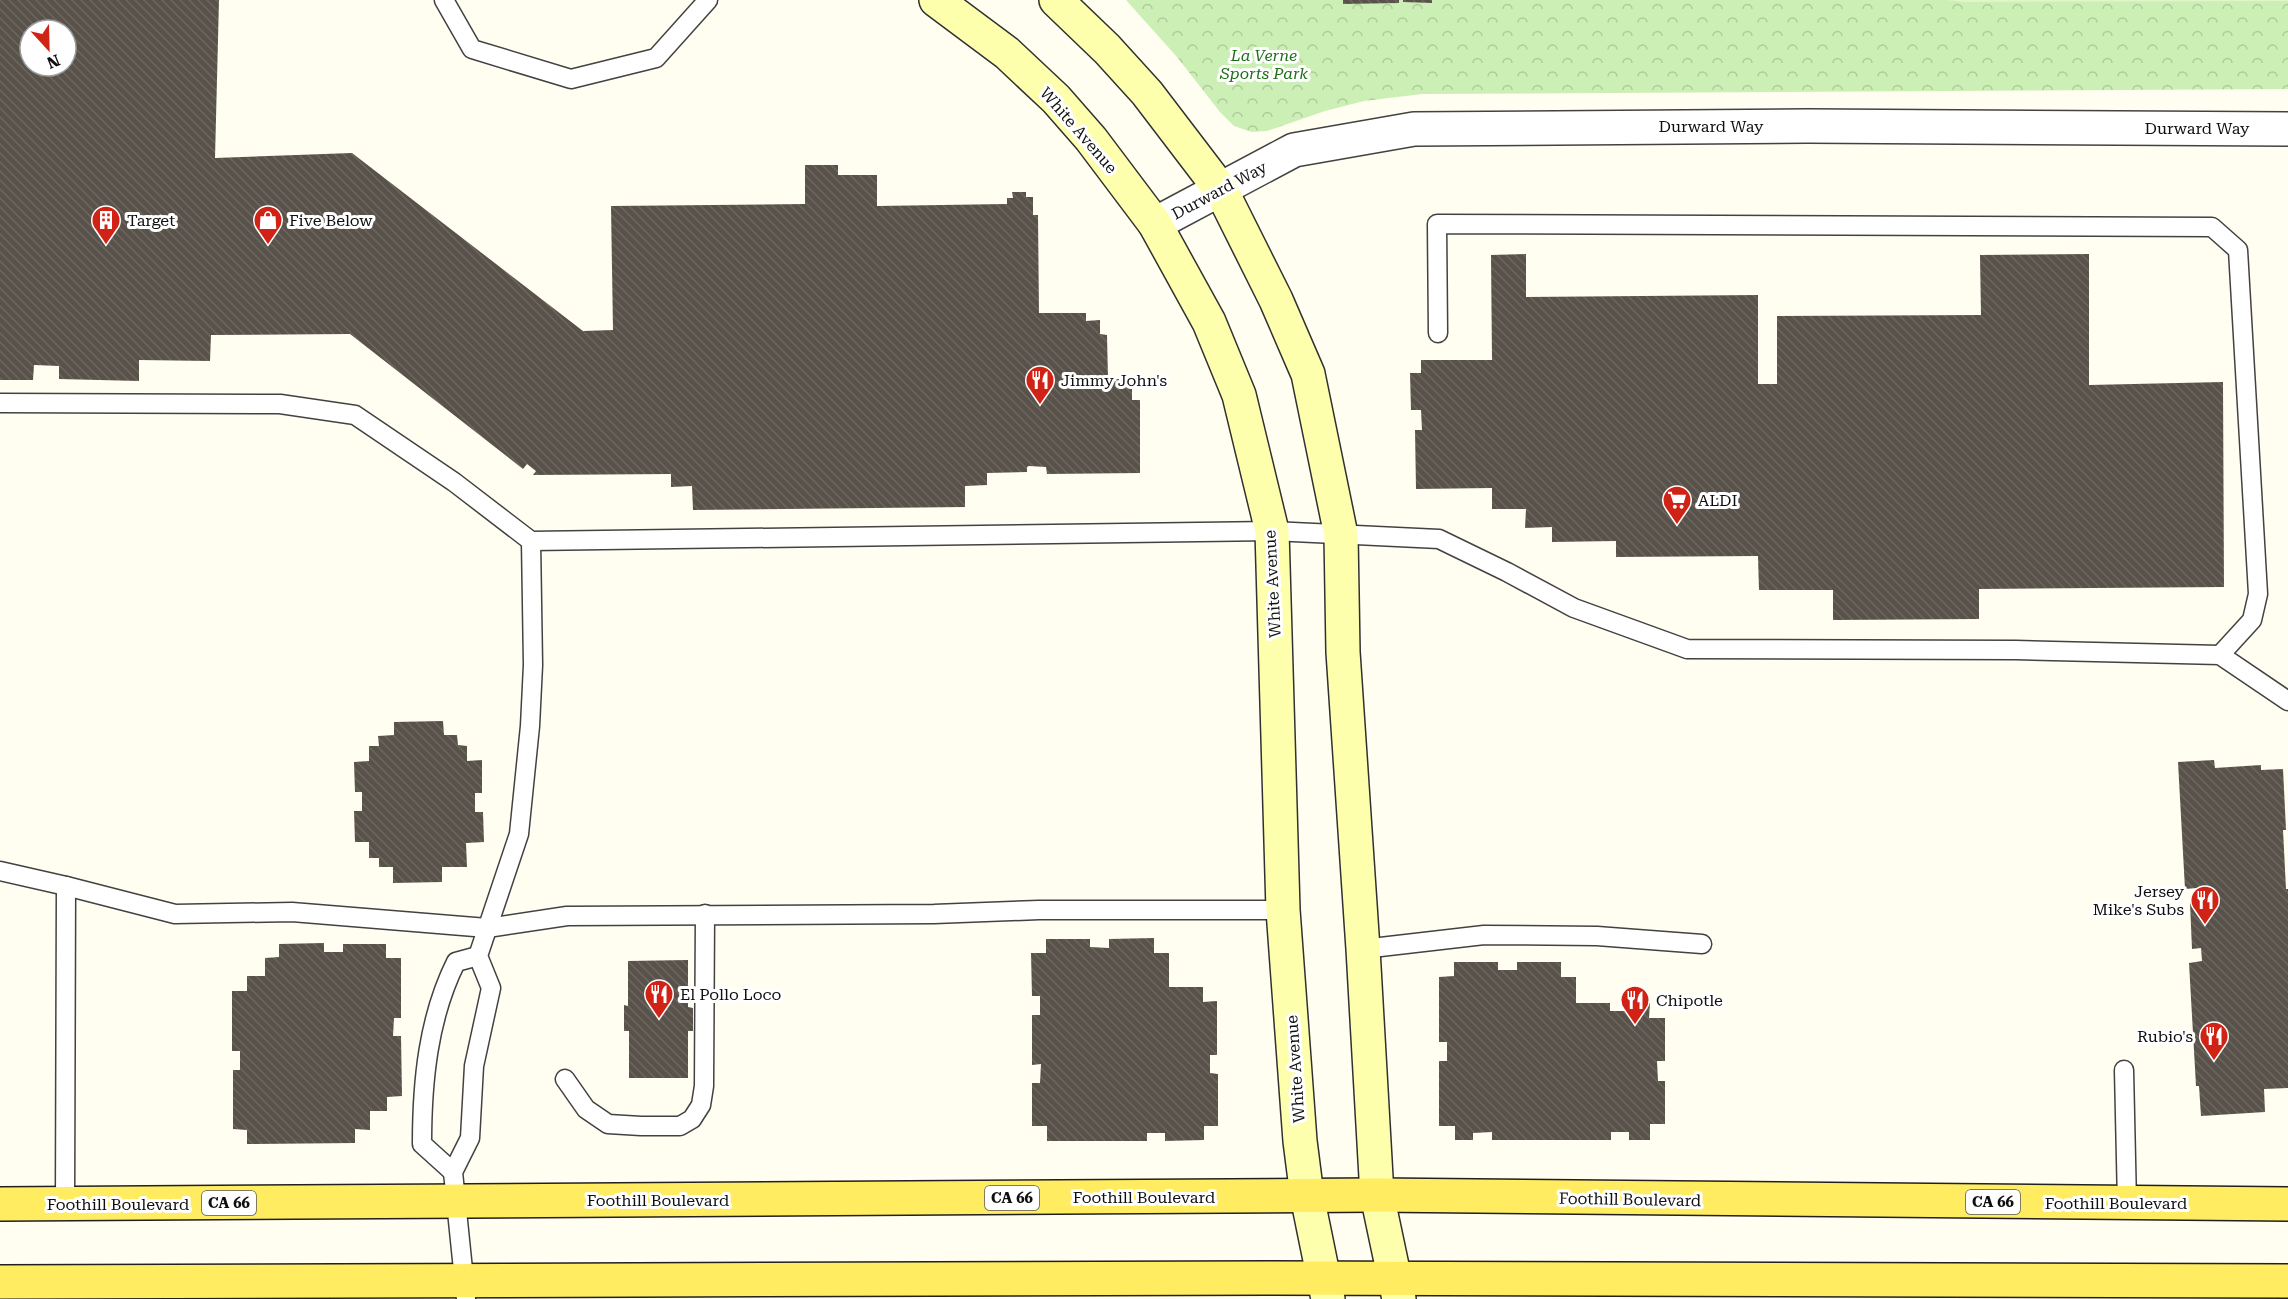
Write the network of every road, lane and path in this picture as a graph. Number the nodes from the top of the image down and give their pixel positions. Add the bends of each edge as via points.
1 (444, 0) edge
2 (708, 0) edge
3 (936, 0) edge
4 (1056, 0) edge
5 (2288, 129) edge
6 (1221, 190) junction
7 (1155, 224) junction
8 (1437, 333) dead end
9 (0, 403) edge
10 (1272, 531) junction
11 (1341, 534) junction
12 (531, 541) junction
13 (2220, 655) junction
14 (2288, 701) edge
15 (0, 871) edge
16 (66, 886) junction
17 (1283, 910) junction
18 (705, 914) junction
19 (487, 928) junction
20 (1702, 944) dead end
21 (1363, 950) junction
22 (478, 956) junction
23 (2124, 1070) dead end
24 (565, 1078) dead end
25 (455, 1187) junction
26 (1377, 1195) junction
27 (1307, 1196) junction
28 (0, 1204) edge
29 (64, 1204) junction
30 (2127, 1204) junction
31 (2288, 1204) edge
32 (0, 1282) edge
33 (2284, 1287) edge
34 (810, 1289) edge
35 (1089, 1289) edge
36 (1325, 1289) edge
37 (1396, 1289) edge
38 (465, 1290) edge
39 (583, 1290) edge
40 (2114, 1290) edge

1 - 2 lane via 472,49 571,79 656,58
3 - 7 main road, White Avenue via 1007,53 1056,99
4 - 6 main road via 1147,93
5 - 6 street, Durward Way via 1414,129 1294,150
6 - 7 street, Durward Way
6 - 11 main road via 1308,374
7 - 10 main road, White Avenue via 1209,322 1239,395
8 - 13 lane via 1437,224 2212,227 2238,250 2258,594 2252,620
9 - 12 lane via 280,404 355,415 454,482
10 - 11 lane
10 - 12 lane
10 - 17 main road, White Avenue
11 - 13 lane via 1439,539 1574,608 1687,649
11 - 21 main road via 1344,652
12 - 19 lane via 533,664 519,834
13 - 14 lane
15 - 16 lane
16 - 19 lane via 175,915 292,912
16 - 29 lane
17 - 18 lane
17 - 27 main road, White Avenue
18 - 19 lane via 567,916
18 - 24 lane via 704,1086 701,1105 692,1119 680,1126 608,1124 586,1109
19 - 22 lane
20 - 21 lane via 1597,936 1484,936
21 - 26 main road
22 - 25 lane via 491,988 474,1066 470,1138
22 - 25 lane via 456,962 442,989 429,1045 422,1108 422,1144
23 - 30 lane
25 - 27 main road, Foothill Boulevard / CA 66
25 - 29 main road, Foothill Boulevard / CA 66
25 - 38 lane
26 - 27 main road, Foothill Boulevard / CA 66
26 - 30 main road, Foothill Boulevard / CA 66
26 - 37 main road
27 - 36 main road, White Avenue
28 - 29 main road, Foothill Boulevard / CA 66
30 - 31 main road, Foothill Boulevard / CA 66
32 - 38 main road
33 - 40 main road
34 - 35 main road
34 - 39 main road
35 - 36 main road
36 - 37 main road
37 - 40 main road
38 - 39 main road

